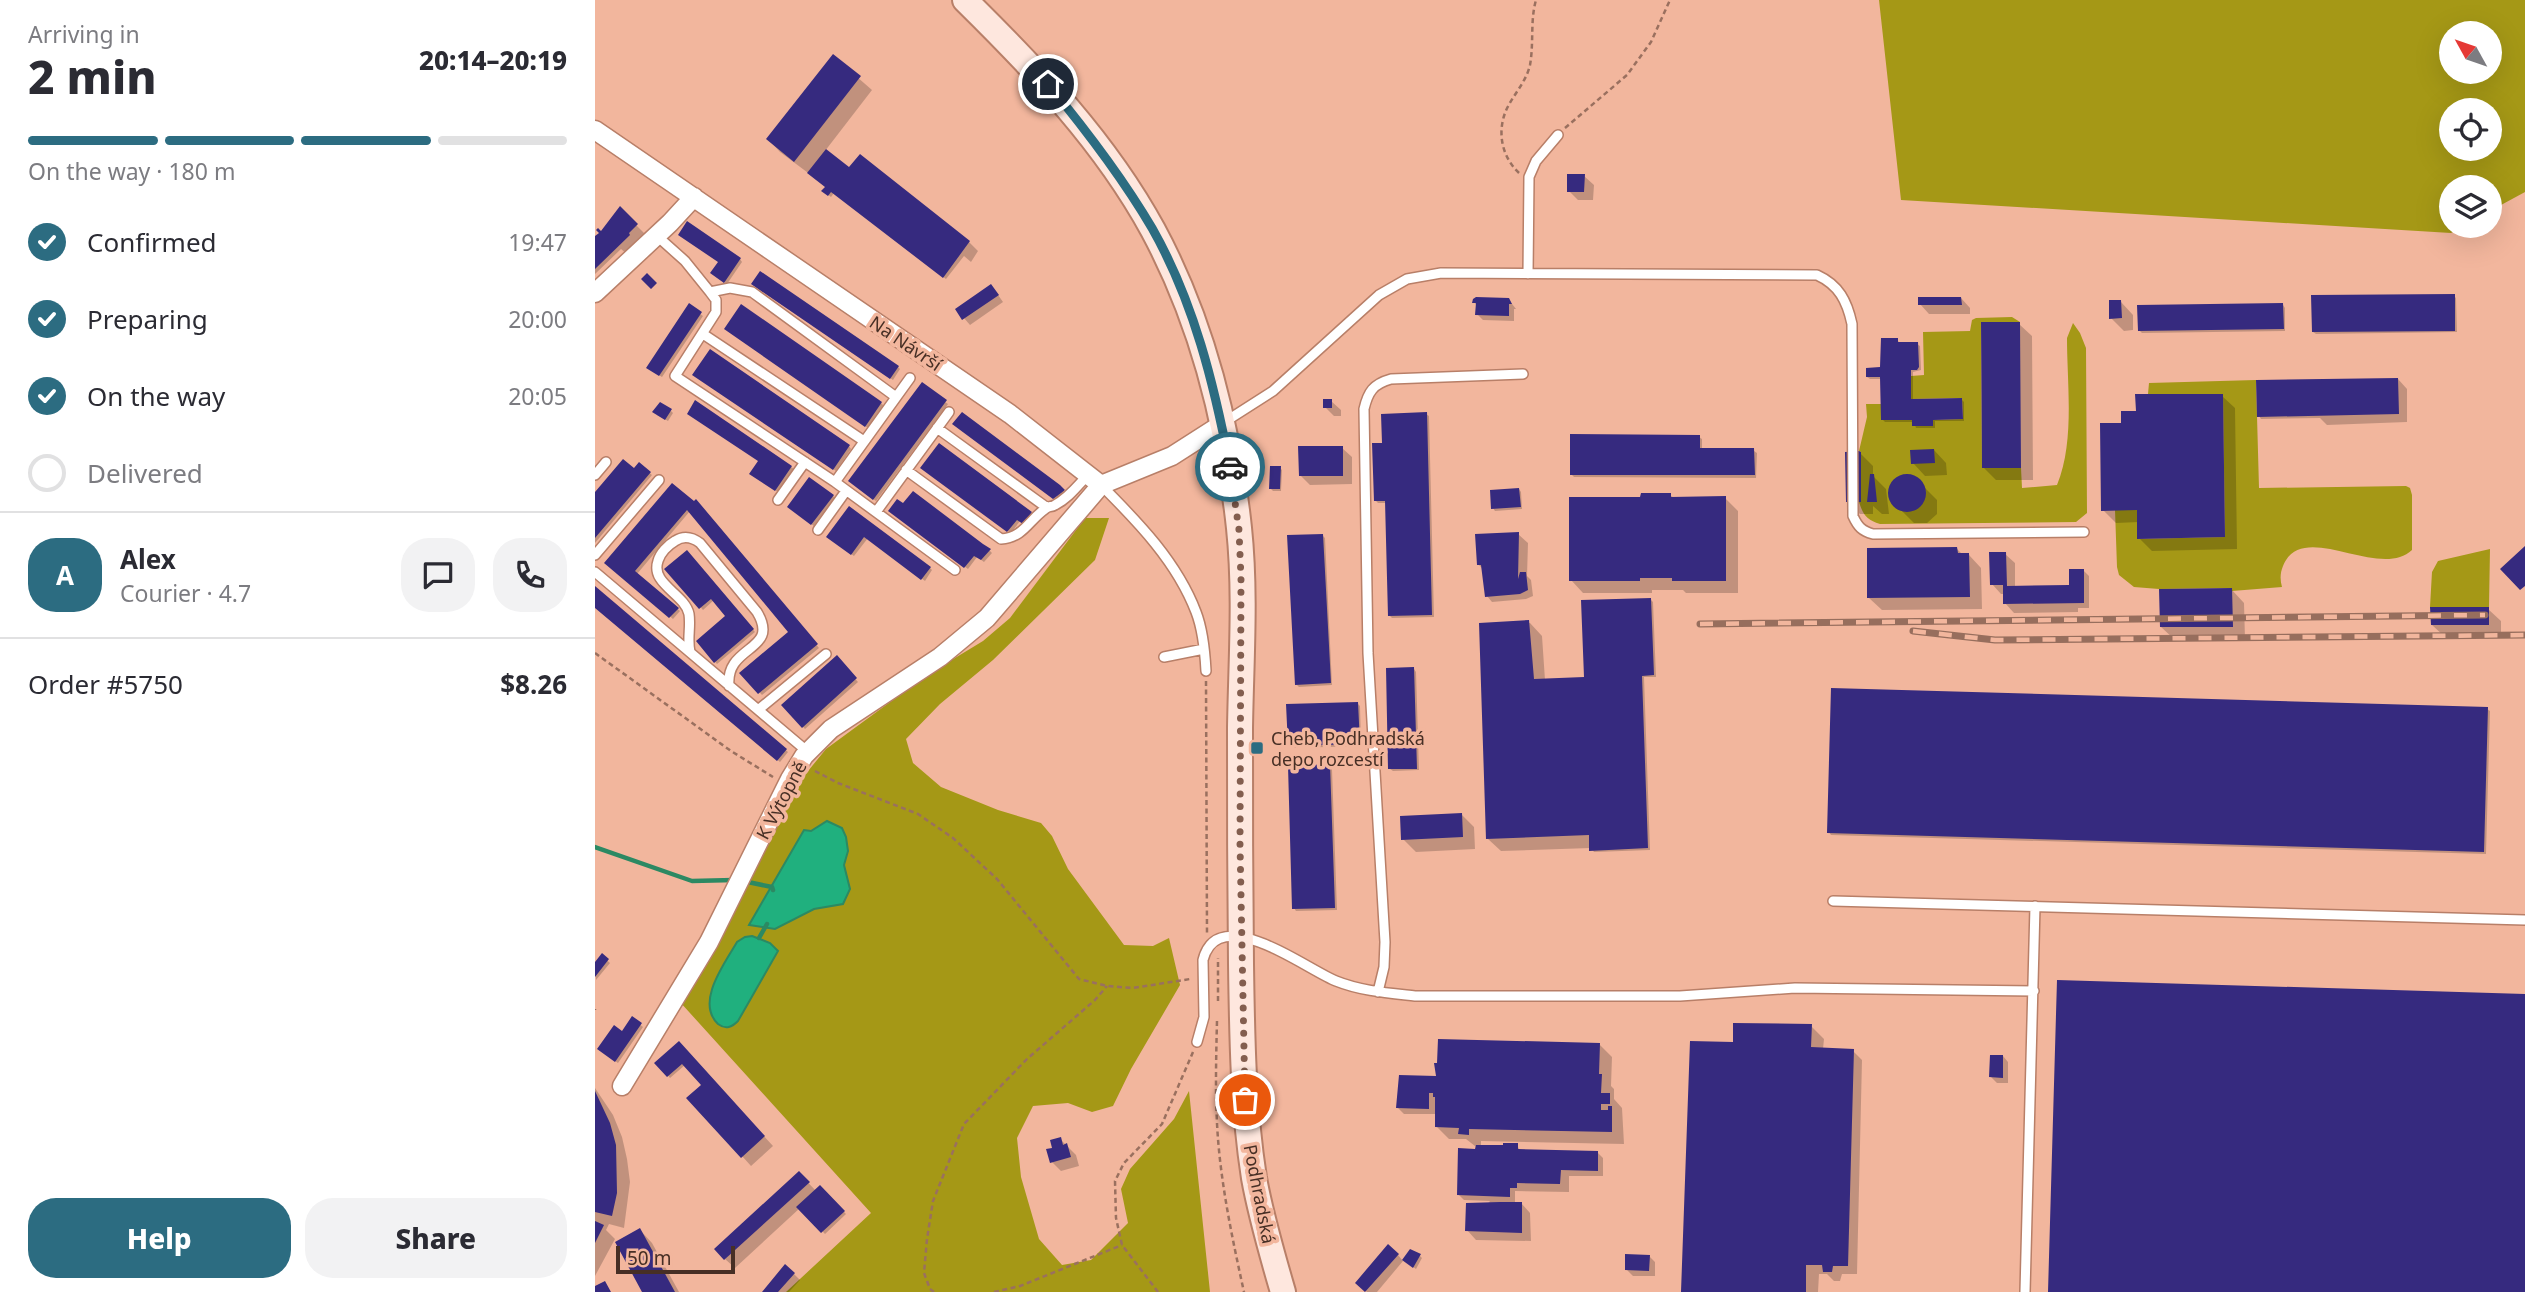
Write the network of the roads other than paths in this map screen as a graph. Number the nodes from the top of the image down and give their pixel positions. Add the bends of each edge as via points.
1 (965, 0) edge
2 (595, 130) edge
3 (1558, 135) road end
4 (694, 197) junction
5 (656, 235) junction
6 (1528, 274) junction
7 (710, 292) junction
8 (595, 293) edge
9 (703, 334) junction
10 (1523, 374) dead end
11 (910, 378) dead end
12 (896, 397) junction
13 (949, 412) dead end
14 (1222, 424) junction
15 (937, 428) junction
16 (864, 441) junction
17 (606, 462) dead end
18 (805, 463) junction
19 (907, 470) junction
20 (595, 475) edge
21 (659, 480) dead end
22 (1094, 480) junction
23 (835, 482) junction
24 (846, 491) junction
25 (778, 500) dead end
26 (1046, 507) junction
27 (876, 512) junction
28 (818, 530) dead end
29 (2084, 532) dead end
30 (595, 555) edge
31 (955, 570) dead end
32 (595, 572) edge
33 (1204, 649) junction
34 (690, 652) junction
35 (826, 654) dead end
36 (1164, 657) dead end
37 (1206, 671) road end
38 (729, 686) junction
39 (758, 710) junction
40 (804, 758) junction
41 (1833, 901) dead end
42 (2035, 906) junction
43 (2525, 920) edge
44 (1241, 935) junction
45 (2033, 990) junction
46 (1378, 992) junction
47 (1197, 1042) road end
48 (622, 1086) dead end
49 (1283, 1292) edge
50 (2025, 1292) edge

1 - 14 main road, Podhradská via 1048,84 1093,139 1152,229 1196,330
2 - 4 street, Na Návrší
3 - 6 lane via 1529,177
4 - 5 street
4 - 22 street, Na Návrší via 1010,414
5 - 7 lane
5 - 8 street
6 - 14 lane via 1441,273 1407,279 1379,295 1273,391
6 - 29 lane via 1817,275 1828,280 1848,304 1851,324 1853,516 1857,527 1873,534
7 - 9 lane via 716,312
7 - 12 lane via 730,288 752,292
9 - 16 lane
9 - 18 lane via 675,376
10 - 46 lane via 1391,379 1377,383 1367,394 1368,653 1385,942
11 - 12 lane
12 - 16 lane
13 - 15 lane
14 - 22 street via 1172,456
14 - 44 main road, Podhradská via 1239,530 1241,578
15 - 19 lane
15 - 26 lane
16 - 23 lane
17 - 20 lane
18 - 23 lane
18 - 25 lane
19 - 26 lane via 1001,539 1030,526
19 - 27 lane
21 - 30 lane
22 - 26 lane
22 - 33 lane via 1143,528 1174,570 1197,613
22 - 40 street, K Výtopně via 987,618 940,657 831,729
23 - 24 lane
24 - 27 lane
24 - 28 lane
27 - 31 lane
32 - 34 lane
33 - 36 lane
33 - 37 lane
34 - 38 lane
34 - 38 lane via 689,613 658,577 656,566 660,555 683,537 700,543 765,624 760,640 730,668
35 - 39 lane
38 - 39 lane
39 - 40 lane
40 - 48 street, K Výtopně via 709,942
41 - 42 lane
42 - 43 lane
42 - 45 lane
44 - 46 lane via 1336,981
44 - 47 lane via 1211,943 1203,960 1204,1017
44 - 49 main road, Podhradská via 1247,1127 1263,1222
45 - 46 lane via 1795,988 1680,996 1415,996
45 - 50 lane

